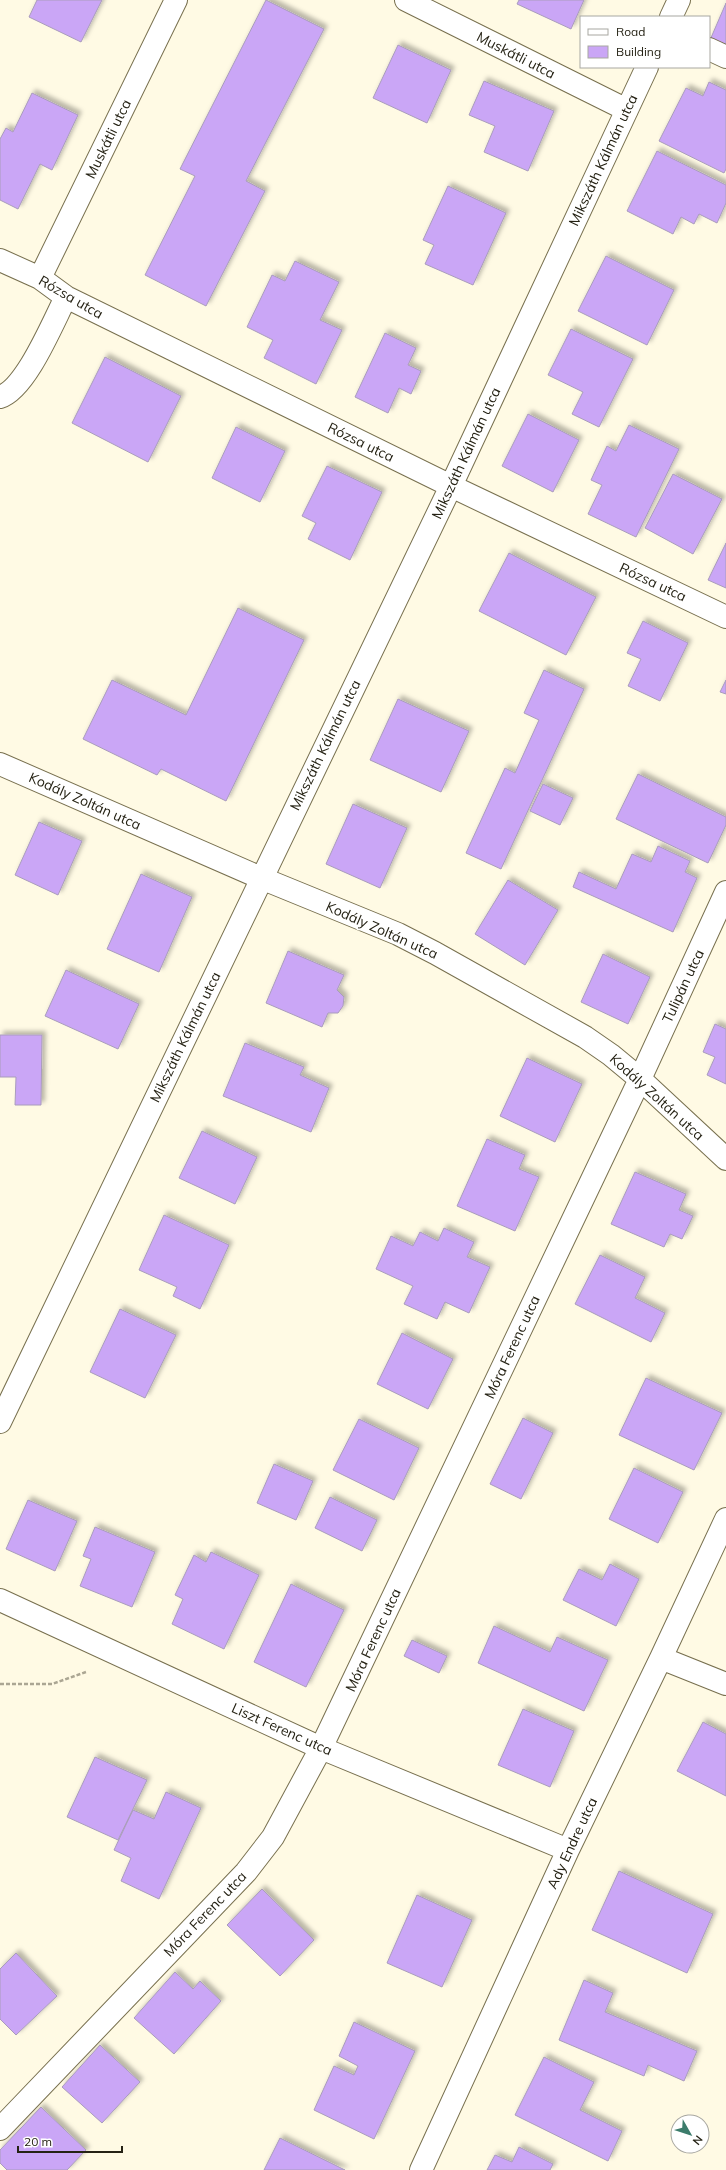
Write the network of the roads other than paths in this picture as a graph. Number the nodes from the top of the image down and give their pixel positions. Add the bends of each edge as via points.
1 (176, 0) edge
2 (406, 0) edge
3 (679, 0) edge
4 (671, 16) edge
5 (710, 49) edge
6 (726, 57) edge
7 (647, 68) edge
8 (626, 110) junction
9 (0, 260) edge
10 (40, 278) junction
11 (66, 297) junction
12 (0, 397) edge
13 (451, 486) junction
14 (726, 617) edge
15 (0, 764) edge
16 (261, 878) junction
17 (726, 892) edge
18 (640, 1079) junction
19 (726, 1159) edge
20 (0, 1422) edge
21 (726, 1518) edge
22 (0, 1600) edge
23 (661, 1658) junction
24 (726, 1684) edge
25 (322, 1748) junction
26 (568, 1850) junction
27 (0, 2129) edge
28 (421, 2170) edge

1 - 10 street, Muskátli utca
2 - 8 street, Muskátli utca
3 - 4 street
5 - 6 street
7 - 8 street, Mikszáth Kálmán utca
8 - 13 street, Mikszáth Kálmán utca
9 - 10 street, Rózsa utca
10 - 11 street, Rózsa utca
11 - 12 street via 24,378 7,395
11 - 13 street, Rózsa utca
13 - 14 street, Rózsa utca
13 - 16 street, Mikszáth Kálmán utca
15 - 16 street, Kodály Zoltán utca
16 - 18 street, Kodály Zoltán utca via 398,934 435,953 585,1037
16 - 20 street, Mikszáth Kálmán utca
17 - 18 street, Tulipán utca
18 - 19 street, Kodály Zoltán utca
18 - 25 street, Móra Ferenc utca
21 - 23 street, Ady Endre utca
22 - 25 street, Liszt Ferenc utca
23 - 24 street
23 - 26 street, Ady Endre utca
25 - 26 street, Liszt Ferenc utca
25 - 27 street, Móra Ferenc utca via 273,1837 246,1872
26 - 28 street, Ady Endre utca

